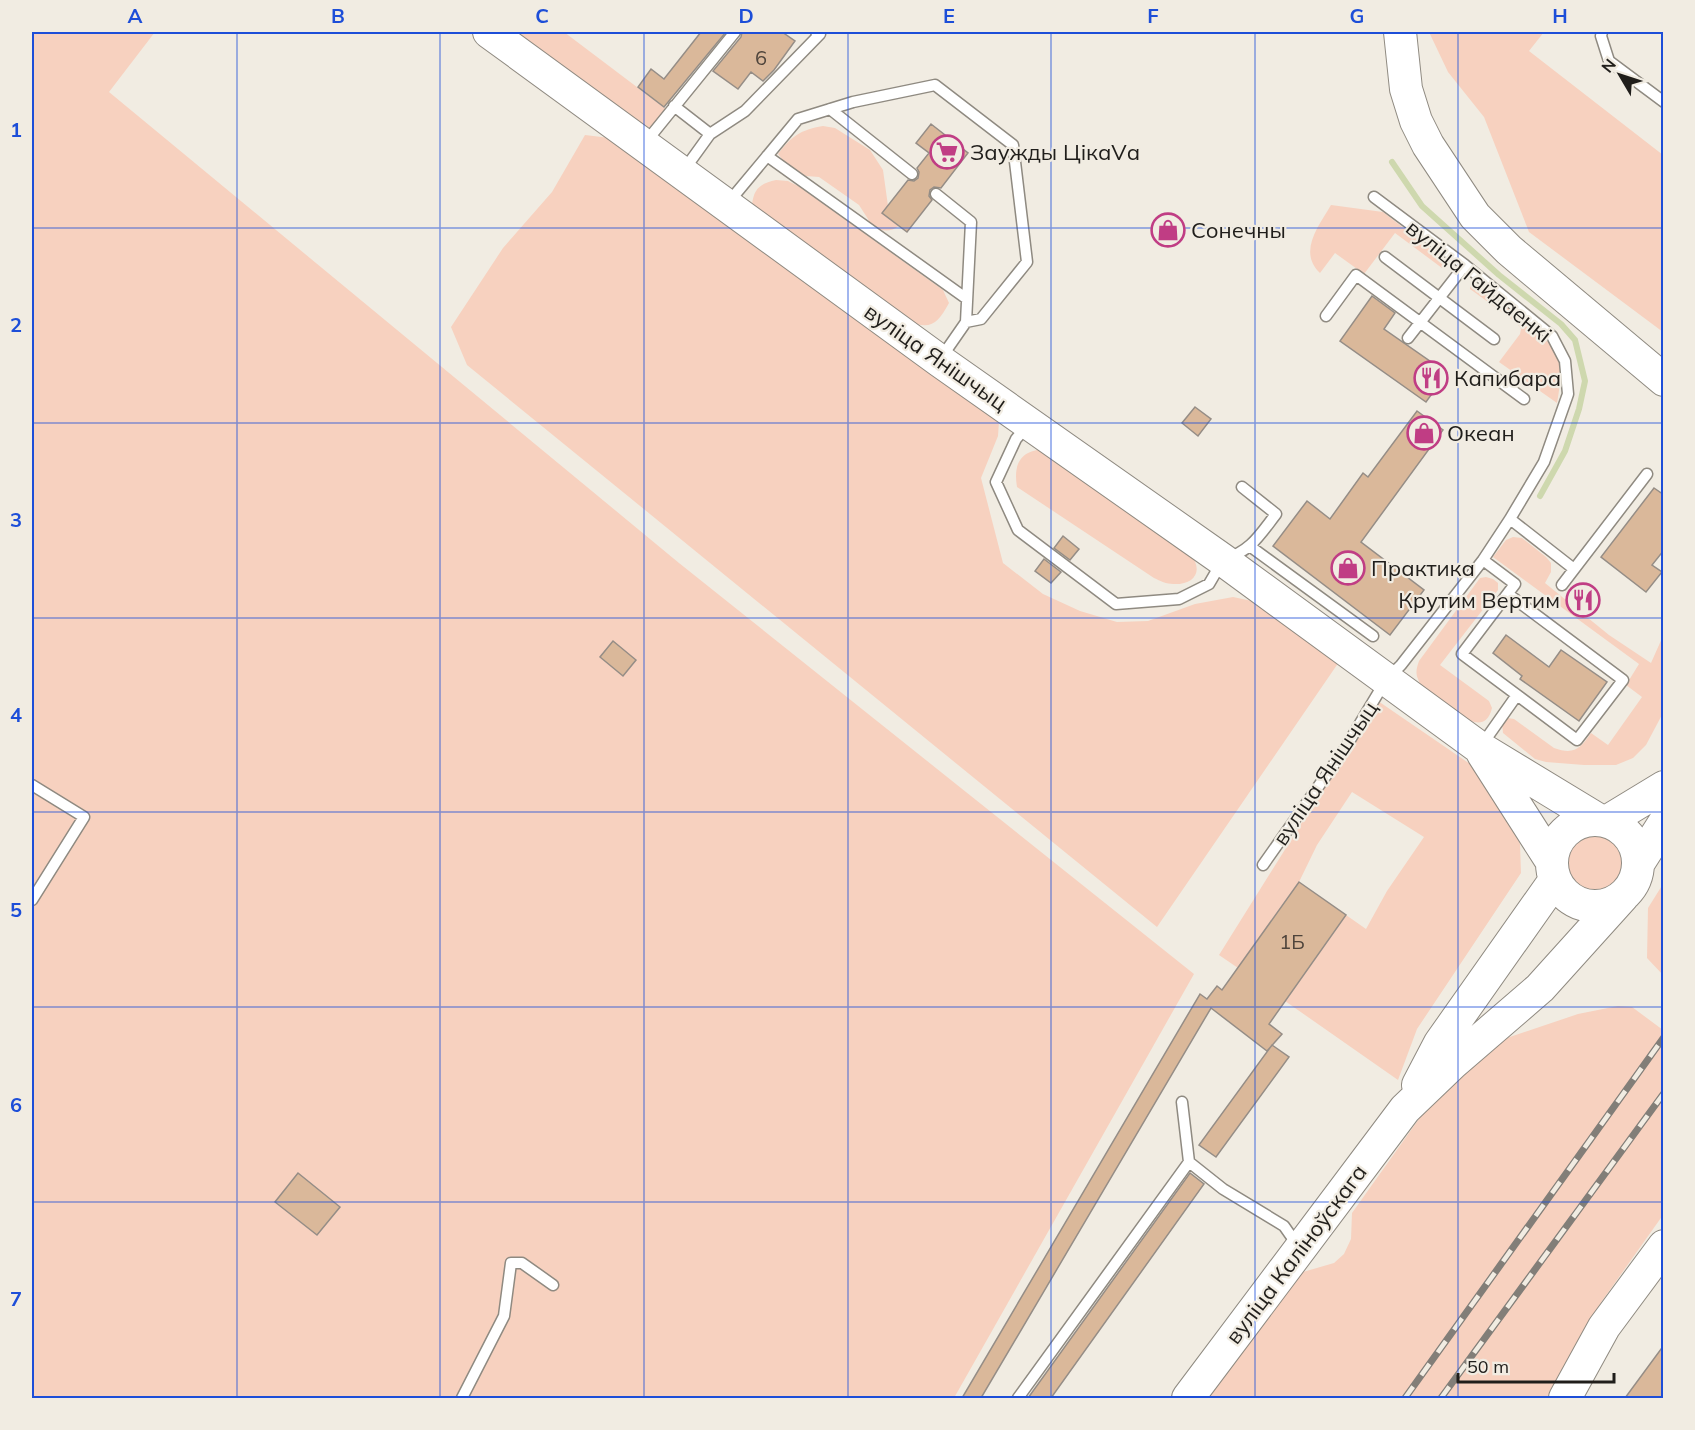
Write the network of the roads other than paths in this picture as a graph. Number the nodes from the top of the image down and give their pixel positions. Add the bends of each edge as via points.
1 (489, 32) edge
2 (735, 32) edge
3 (816, 32) edge
4 (1400, 32) edge
5 (1602, 32) edge
6 (1664, 102) edge
7 (674, 106) junction
8 (830, 109) junction
9 (710, 134) junction
10 (644, 144) junction
11 (767, 156) junction
12 (682, 172) junction
13 (912, 174) dead end
14 (936, 194) dead end
15 (1374, 197) dead end
16 (726, 206) junction
17 (1385, 257) dead end
18 (1464, 265) junction
19 (1439, 297) junction
20 (968, 299) junction
21 (1326, 316) dead end
22 (966, 322) junction
23 (1420, 322) junction
24 (1408, 338) dead end
25 (1494, 339) dead end
26 (939, 360) junction
27 (1664, 380) edge
28 (1524, 399) dead end
29 (1030, 423) junction
30 (1647, 474) dead end
31 (1242, 487) dead end
32 (1510, 519) junction
33 (1251, 547) junction
34 (1223, 560) junction
35 (1483, 560) junction
36 (1574, 569) junction
37 (1562, 585) dead end
38 (1508, 594) junction
39 (1373, 636) dead end
40 (1386, 680) junction
41 (1517, 695) junction
42 (1480, 748) junction
43 (32, 785) edge
44 (1664, 787) edge
45 (1603, 820) junction
46 (1664, 823) edge
47 (1638, 864) junction
48 (1263, 866) dead end
49 (1553, 871) junction
50 (1623, 896) junction
51 (32, 900) edge
52 (1182, 1101) dead end
53 (1405, 1109) junction
54 (1189, 1162) junction
55 (1664, 1246) edge
56 (1299, 1248) junction
57 (553, 1285) dead end
58 (462, 1398) edge
59 (1018, 1398) edge
60 (1188, 1398) edge
61 (1565, 1398) edge

1 - 10 street, вуліца Янішчыц
2 - 7 lane
3 - 9 lane via 820,34 745,111
4 - 27 street, вуліца Гайдаенкі via 1406,89 1416,121 1475,216 1509,250
5 - 6 lane via 1609,61
7 - 9 lane
7 - 10 lane
8 - 11 lane via 798,119
8 - 13 lane
8 - 22 lane via 935,86 1013,145 1027,261 981,319
9 - 12 lane
10 - 12 street, вуліца Янішчыц
11 - 16 lane
11 - 20 lane
12 - 16 street, вуліца Янішчыц
14 - 20 lane via 971,222
15 - 18 lane, вуліца Гайдаенкі
16 - 26 street, вуліца Янішчыц
17 - 19 lane
18 - 19 lane
18 - 32 lane, вуліца Гайдаенкі via 1552,336 1565,361 1568,394 1557,428 1544,462
19 - 23 lane
19 - 25 lane
20 - 22 lane
21 - 23 lane via 1356,274
22 - 26 lane
23 - 24 lane
23 - 28 lane
26 - 29 street, вуліца Янішчыц
29 - 34 street, вуліца Янішчыц
29 - 34 lane via 1016,440 996,482 1018,530 1116,604 1179,599 1209,584
30 - 36 lane
31 - 33 lane via 1276,514
32 - 35 lane, вуліца Гайдаенкі
32 - 36 lane
33 - 34 lane
33 - 39 lane
34 - 40 street, вуліца Янішчыц
35 - 38 lane via 1515,584
35 - 40 lane, вуліца Гайдаенкі
36 - 37 lane
38 - 41 lane via 1462,654
38 - 41 lane via 1623,681 1577,740
40 - 42 street, вуліца Янішчыц
40 - 48 lane, вуліца Янішчыц via 1344,750
41 - 42 lane
42 - 45 street, вуліца Янішчыц
42 - 49 street
43 - 51 lane via 84,817
44 - 45 street
45 - 47 street via 1633,841
45 - 49 street, вуліца Каліноўскага via 1586,820 1567,829 1554,847
46 - 47 street
47 - 50 street, вуліца Каліноўскага via 1631,887
49 - 50 street via 1569,898 1590,906 1602,906
49 - 53 street, вуліца Каліноўскага via 1440,1043
50 - 53 street, вуліца Каліноўскага via 1540,988
52 - 54 lane
53 - 56 street, вуліца Каліноўскага
54 - 56 lane via 1223,1190 1284,1226
54 - 59 lane
55 - 61 street via 1604,1327
56 - 60 street, вуліца Каліноўскага
57 - 58 lane via 522,1263 511,1263 504,1316

